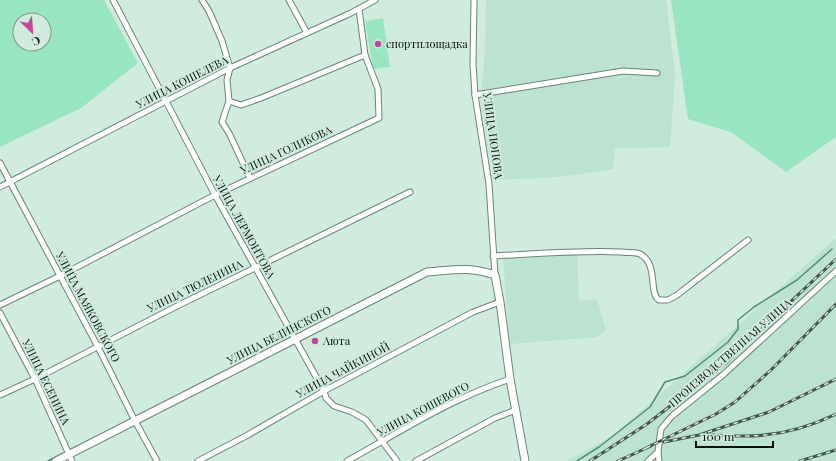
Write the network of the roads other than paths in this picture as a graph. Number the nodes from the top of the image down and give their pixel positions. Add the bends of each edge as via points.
1 (113, 0) edge
2 (202, 0) edge
3 (289, 0) edge
4 (376, 0) edge
5 (474, 0) edge
6 (359, 9) junction
7 (307, 32) junction
8 (365, 55) junction
9 (230, 68) junction
10 (657, 73) dead end
11 (475, 95) junction
12 (166, 100) junction
13 (229, 101) junction
14 (0, 163) edge
15 (250, 178) junction
16 (9, 182) junction
17 (0, 187) edge
18 (410, 192) dead end
19 (215, 195) junction
20 (748, 240) dead end
21 (493, 256) junction
22 (255, 268) junction
23 (836, 271) edge
24 (495, 275) junction
25 (60, 276) junction
26 (500, 302) junction
27 (0, 305) edge
28 (0, 313) edge
29 (296, 339) junction
30 (98, 347) junction
31 (35, 379) junction
32 (510, 379) junction
33 (324, 391) junction
34 (0, 395) edge
35 (516, 410) junction
36 (135, 421) junction
37 (382, 442) junction
38 (658, 452) junction
39 (71, 458) edge
40 (56, 461) edge
41 (157, 461) edge
42 (198, 461) edge
43 (347, 461) edge
44 (397, 461) edge
45 (416, 461) edge
46 (525, 461) edge
47 (648, 461) edge
48 (659, 461) edge

1 - 12 street, УЛИЦА ЛЕРМОНТОВА
2 - 9 street via 222,41
3 - 7 street
4 - 6 street, УЛИЦА КОШЕЛЕВА
5 - 11 street, УЛИЦА ПОПОВА
6 - 7 street, УЛИЦА КОШЕЛЕВА
6 - 8 street, УЛИЦА ГОЛИКОВА
7 - 9 street, УЛИЦА КОШЕЛЕВА
8 - 13 street via 241,105
8 - 15 street, УЛИЦА ГОЛИКОВА via 378,90 379,118
9 - 12 street, УЛИЦА КОШЕЛЕВА
9 - 13 street via 227,80
10 - 11 street via 624,71
11 - 21 street, УЛИЦА ПОПОВА via 489,184
12 - 16 street, УЛИЦА КОШЕЛЕВА
12 - 19 street, УЛИЦА ЛЕРМОНТОВА
13 - 15 street via 222,122
14 - 16 street, УЛИЦА МАЯКОВСКОГО
15 - 19 street, УЛИЦА ГОЛИКОВА
16 - 17 street, УЛИЦА КОШЕЛЕВА
16 - 25 street, УЛИЦА МАЯКОВСКОГО
18 - 22 street, УЛИЦА ТЮЛЕНИНА
19 - 22 street, УЛИЦА ЛЕРМОНТОВА
19 - 25 street, УЛИЦА ГОЛИКОВА
20 - 21 street via 676,296 664,300 656,299 653,270 640,253 594,250
21 - 24 street, УЛИЦА ПОПОВА
22 - 29 street, УЛИЦА ЛЕРМОНТОВА
22 - 30 street, УЛИЦА ТЮЛЕНИНА
23 - 38 street, ПРОИЗВОДСТВЕННАЯ УЛИЦА via 724,374 672,416 661,429
24 - 26 street
24 - 29 street, УЛИЦА БЕЛИНСКОГО via 466,268 427,272
25 - 27 street, УЛИЦА ГОЛИКОВА
25 - 30 street, УЛИЦА МАЯКОВСКОГО
26 - 32 street
26 - 33 street, УЛИЦА ЧАЙКИНОЙ via 473,312
28 - 31 street, УЛИЦА ЕСЕНИНА
29 - 33 street, УЛИЦА ЛЕРМОНТОВА
29 - 36 street, УЛИЦА БЕЛИНСКОГО
30 - 31 street, УЛИЦА ТЮЛЕНИНА
30 - 36 street, УЛИЦА МАЯКОВСКОГО
31 - 34 street, УЛИЦА ТЮЛЕНИНА
31 - 39 street, УЛИЦА ЕСЕНИНА
32 - 35 street
32 - 37 street, УЛИЦА КОШЕВОГО via 467,395
33 - 37 street, УЛИЦА ЛЕРМОНТОВА via 326,398 334,406 366,420
33 - 42 street, УЛИЦА ЧАЙКИНОЙ
35 - 45 street via 495,418
35 - 46 street
36 - 39 street, УЛИЦА БЕЛИНСКОГО
36 - 41 street, УЛИЦА МАЯКОВСКОГО
37 - 43 street, УЛИЦА КОШЕВОГО
37 - 44 street, УЛИЦА ЛЕРМОНТОВА
38 - 47 street
38 - 48 street, ПРОИЗВОДСТВЕННАЯ УЛИЦА
39 - 40 street, УЛИЦА БЕЛИНСКОГО

